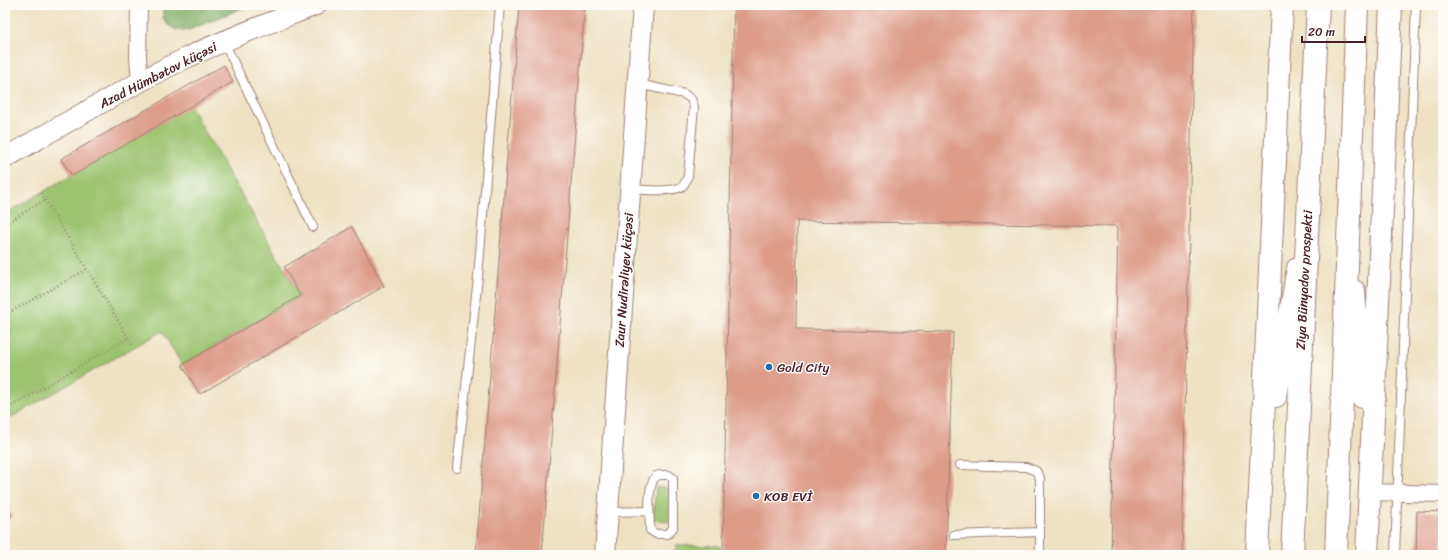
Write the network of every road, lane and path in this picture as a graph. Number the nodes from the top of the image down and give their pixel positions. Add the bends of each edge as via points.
1 (139, 5) edge
2 (316, 5) edge
3 (500, 5) edge
4 (643, 5) edge
5 (1282, 5) edge
6 (1318, 5) edge
7 (1357, 5) edge
8 (1391, 5) edge
9 (1416, 5) edge
10 (224, 42) junction
11 (140, 82) junction
12 (638, 84) junction
13 (5, 158) edge
14 (631, 189) junction
15 (41, 194) dead end
16 (45, 200) junction
17 (1307, 220) junction
18 (1348, 221) junction
19 (5, 224) edge
20 (313, 227) dead end
21 (87, 269) junction
22 (5, 315) edge
23 (128, 338) junction
24 (134, 347) dead end
25 (5, 410) edge
26 (960, 465) dead end
27 (457, 468) dead end
28 (1260, 483) junction
29 (1369, 492) junction
30 (1397, 493) junction
31 (1443, 494) edge
32 (649, 511) junction
33 (608, 512) junction
34 (1040, 532) junction
35 (954, 535) dead end
36 (605, 555) edge
37 (1040, 555) edge
38 (1256, 555) edge
39 (1263, 555) edge
40 (1292, 555) edge
41 (1336, 555) edge
42 (1362, 555) edge
43 (1367, 555) edge
44 (1395, 555) edge

1 - 11 street
2 - 10 street, Azad Hümbətov küçəsi
3 - 27 lane via 478,278
4 - 12 street, Zaur Nudirəliyev küçəsi
5 - 28 main road
6 - 17 main road, Ziya Bünyadov prospekti
7 - 18 main road
8 - 29 main road
9 - 30 lane
10 - 11 street, Azad Hümbətov küçəsi
10 - 20 lane
11 - 13 street, Azad Hümbətov küçəsi
12 - 14 street, Zaur Nudirəliyev küçəsi
12 - 14 lane via 684,94 691,99 694,107 686,182 681,187 657,190
14 - 33 street, Zaur Nudirəliyev küçəsi
15 - 16 path
16 - 19 path
16 - 21 path
17 - 28 main road
17 - 40 main road, Ziya Bünyadov prospekti
18 - 29 main road
18 - 41 main road
21 - 22 path
21 - 23 path
23 - 24 path
23 - 25 path
26 - 34 lane via 1026,467 1036,471 1040,478
28 - 38 main road
28 - 39 main road
29 - 30 street
29 - 42 main road
29 - 43 main road
30 - 31 street
30 - 44 lane
32 - 32 lane via 650,530 653,533 671,532 672,476 660,475 652,480
32 - 33 lane
33 - 36 street, Zaur Nudirəliyev küçəsi
34 - 35 lane
34 - 37 lane

